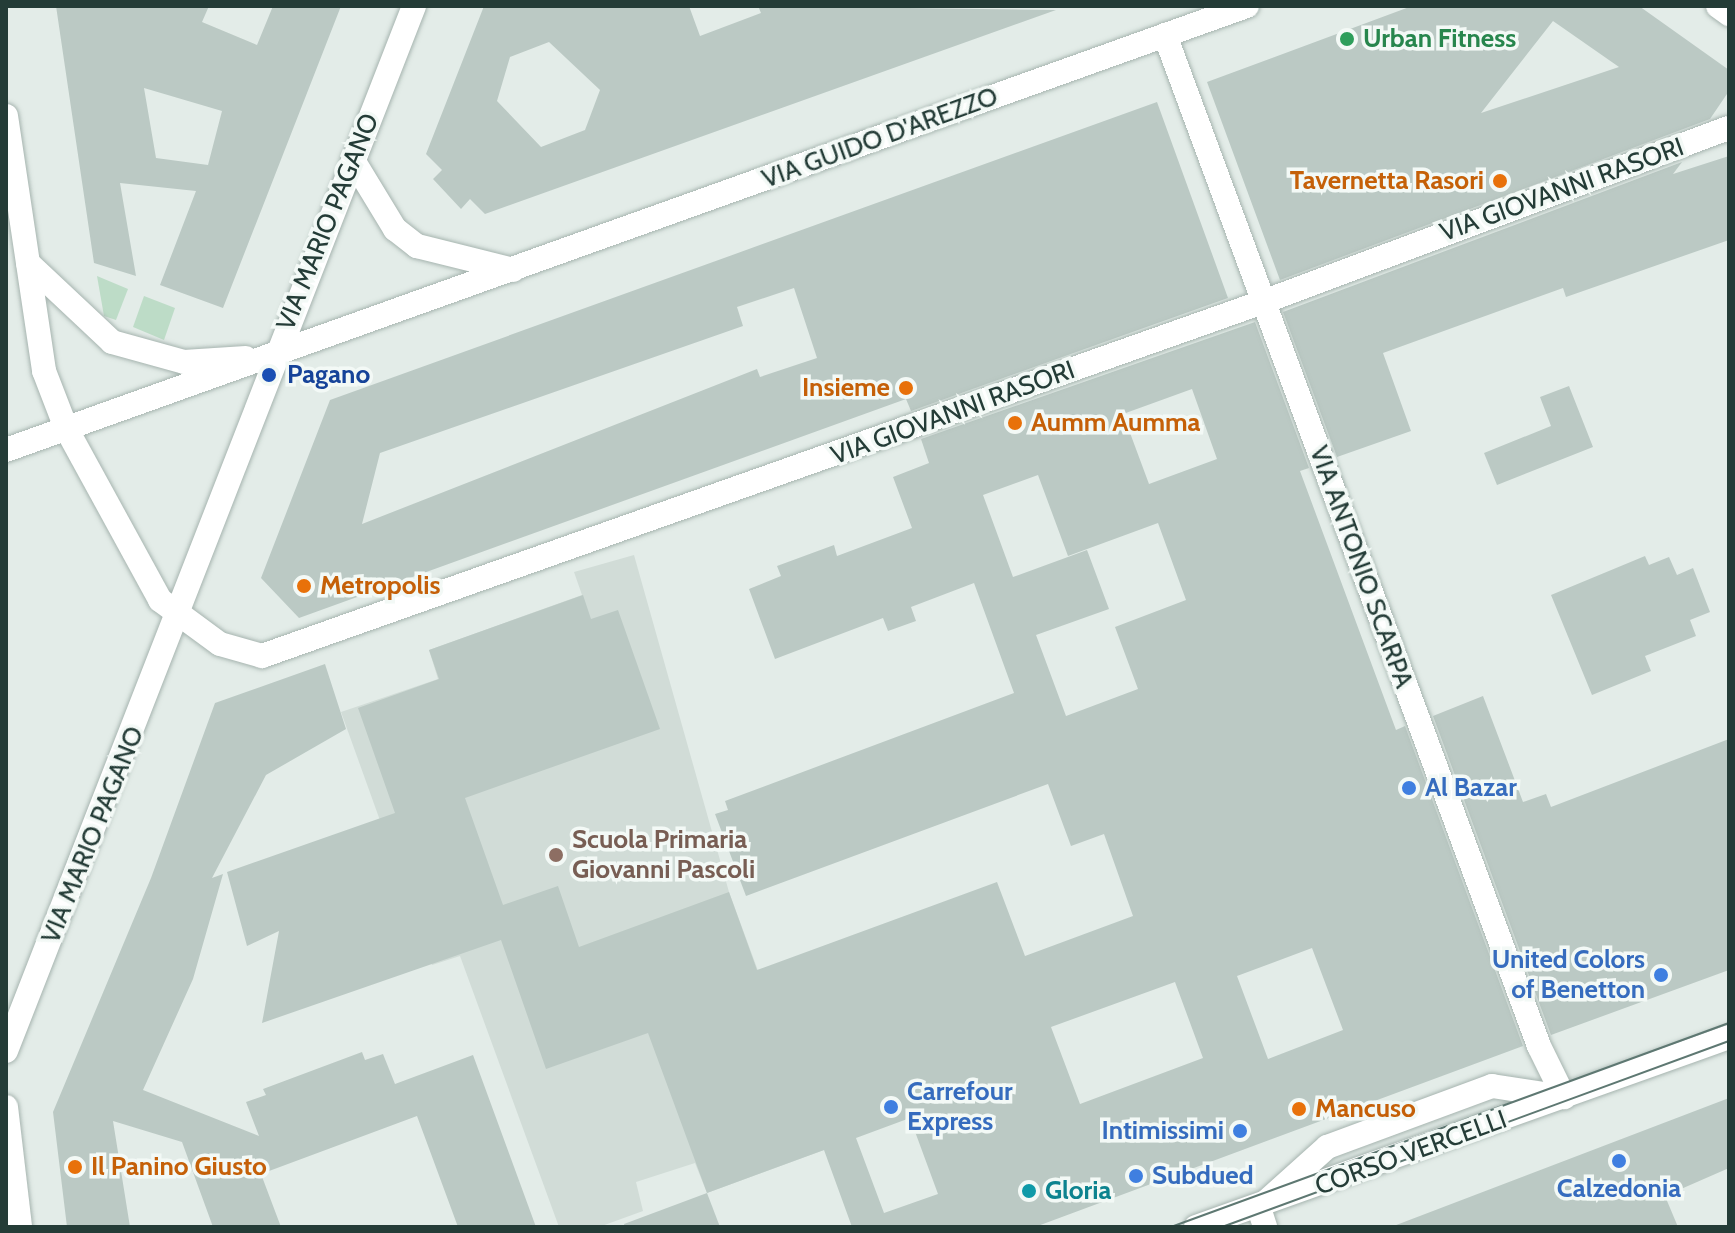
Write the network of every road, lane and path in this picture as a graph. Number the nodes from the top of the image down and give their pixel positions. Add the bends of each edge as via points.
1 (414, 6) edge
2 (1247, 6) edge
3 (1718, 6) edge
4 (1729, 14) edge
5 (1165, 35) junction
6 (6, 116) edge
7 (1729, 128) edge
8 (353, 160) junction
9 (28, 263) junction
10 (513, 270) junction
11 (1263, 302) junction
12 (274, 352) junction
13 (66, 428) junction
14 (6, 450) edge
15 (178, 618) junction
16 (1729, 1037) edge
17 (6, 1051) edge
18 (1564, 1097) junction
19 (6, 1107) edge
20 (1262, 1218) edge
21 (20, 1227) edge
22 (1196, 1227) edge
23 (1241, 1227) edge

1 - 8 street, VIA MARIO PAGANO
2 - 5 street, VIA GUIDO D'AREZZO
3 - 4 street
5 - 10 street, VIA GUIDO D'AREZZO
5 - 11 street, VIA ANTONIO SCARPA
6 - 9 street
7 - 11 street, VIA GIOVANNI RASORI
8 - 10 street via 395,229 417,246
8 - 12 street, VIA MARIO PAGANO
9 - 12 street via 112,342 150,356 218,363
9 - 13 street via 44,371
10 - 12 street, VIA GUIDO D'AREZZO
11 - 15 street, VIA GIOVANNI RASORI via 282,653 241,652
11 - 18 street, VIA ANTONIO SCARPA via 1539,1046
12 - 13 street
12 - 15 street, VIA MARIO PAGANO
13 - 14 street
13 - 15 street via 138,564
15 - 17 street, VIA MARIO PAGANO
16 - 18 street, CORSO VERCELLI
18 - 20 street, CORSO VERCELLI
18 - 20 street, CORSO VERCELLI via 1492,1086 1327,1147
19 - 21 street
20 - 22 street, CORSO VERCELLI
20 - 23 street, CORSO VERCELLI

